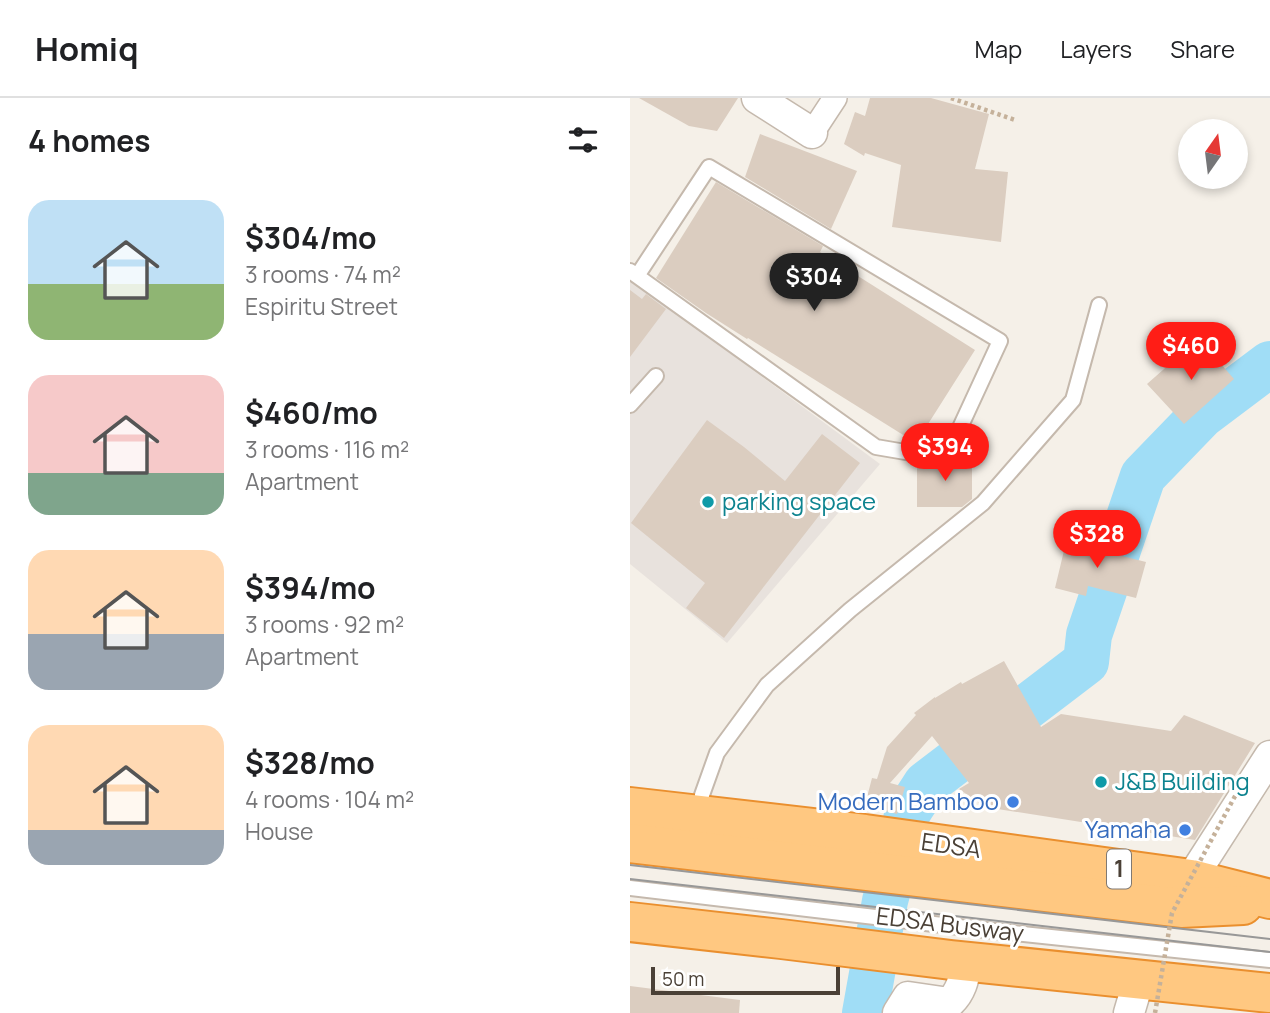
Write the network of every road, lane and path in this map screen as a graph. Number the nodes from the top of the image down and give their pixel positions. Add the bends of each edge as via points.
1 (757, 98) edge
2 (835, 98) edge
3 (951, 98) edge
4 (1015, 120) dead end
5 (812, 133) joint
6 (633, 273) edge
7 (1099, 305) dead end
8 (656, 376) dead end
9 (630, 405) edge
10 (1270, 756) edge
11 (1241, 785) dead end
12 (630, 807) edge
13 (699, 815) junction
14 (630, 843) edge
15 (964, 865) junction
16 (1191, 879) junction
17 (630, 888) edge
18 (1270, 901) edge
19 (630, 922) edge
20 (965, 950) junction
21 (1270, 960) edge
22 (1270, 993) edge
23 (1134, 996) edge
24 (898, 1013) edge
25 (1155, 1013) edge

1 - 5 street
2 - 5 street
3 - 4 path
6 - 6 lane via 709,167 1000,341 952,445 917,454 876,447
7 - 13 lane via 1073,400 983,503 850,610 767,685 717,753
8 - 9 lane
10 - 16 street
11 - 25 path, bridge via 1172,913
12 - 13 highway, EDSA / 1
13 - 15 highway, EDSA / 1 via 865,834
14 - 15 highway
15 - 16 highway, EDSA / 1
15 - 18 highway via 1181,908
16 - 18 highway, EDSA / 1
17 - 20 lane, EDSA Busway via 789,906
19 - 20 highway via 859,949
20 - 21 lane, EDSA Busway
20 - 23 highway
20 - 24 street via 961,988 953,1001 908,997
22 - 23 highway

